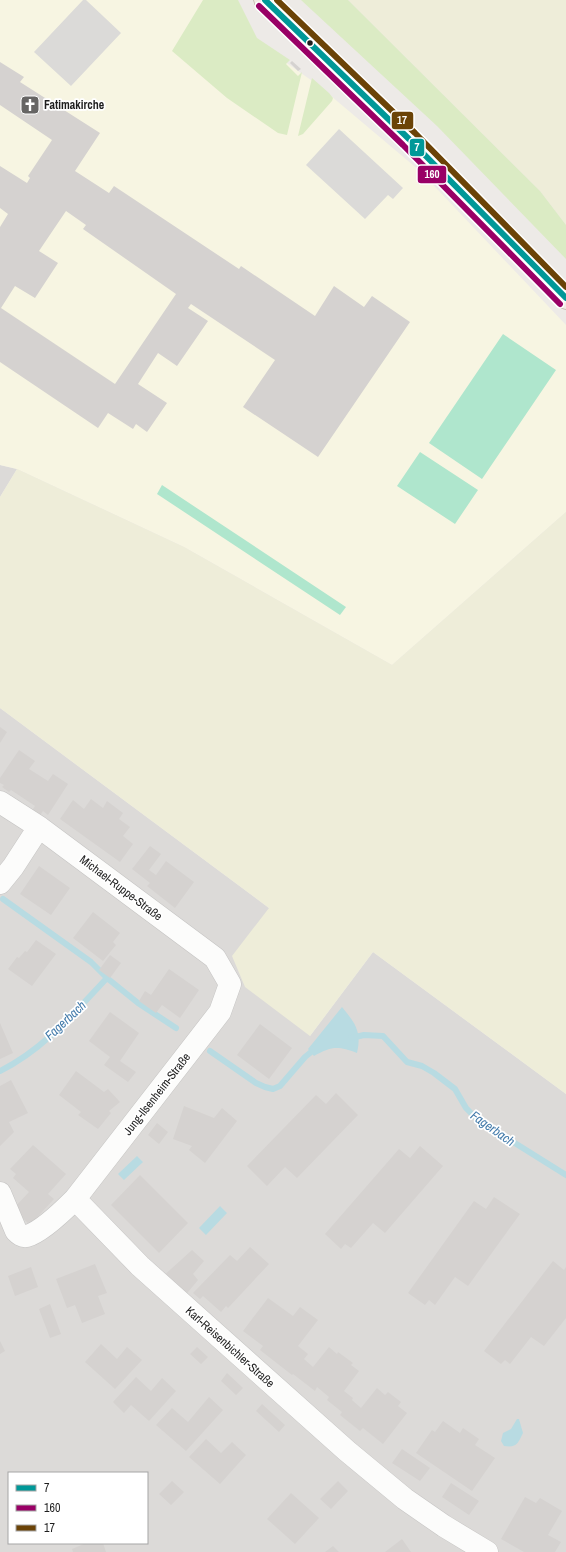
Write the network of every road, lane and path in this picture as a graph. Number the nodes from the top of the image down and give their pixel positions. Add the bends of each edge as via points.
1 (265, 0) edge
2 (566, 298) edge
3 (0, 802) edge
4 (39, 827) junction
5 (0, 883) edge
6 (230, 984) joint
7 (0, 1193) edge
8 (75, 1199) junction
9 (487, 1552) edge

1 - 2 main road via 409,139
3 - 4 street, Michael-Ruppe-Straße
4 - 5 street
4 - 6 street, Michael-Ruppe-Straße via 215,958
6 - 8 street, Jung-Ilsenheim-Straße via 220,1012
7 - 8 street via 16,1231 26,1236 44,1226
8 - 9 street, Karl-Reisenbichler-Straße via 140,1266 347,1451 405,1498

